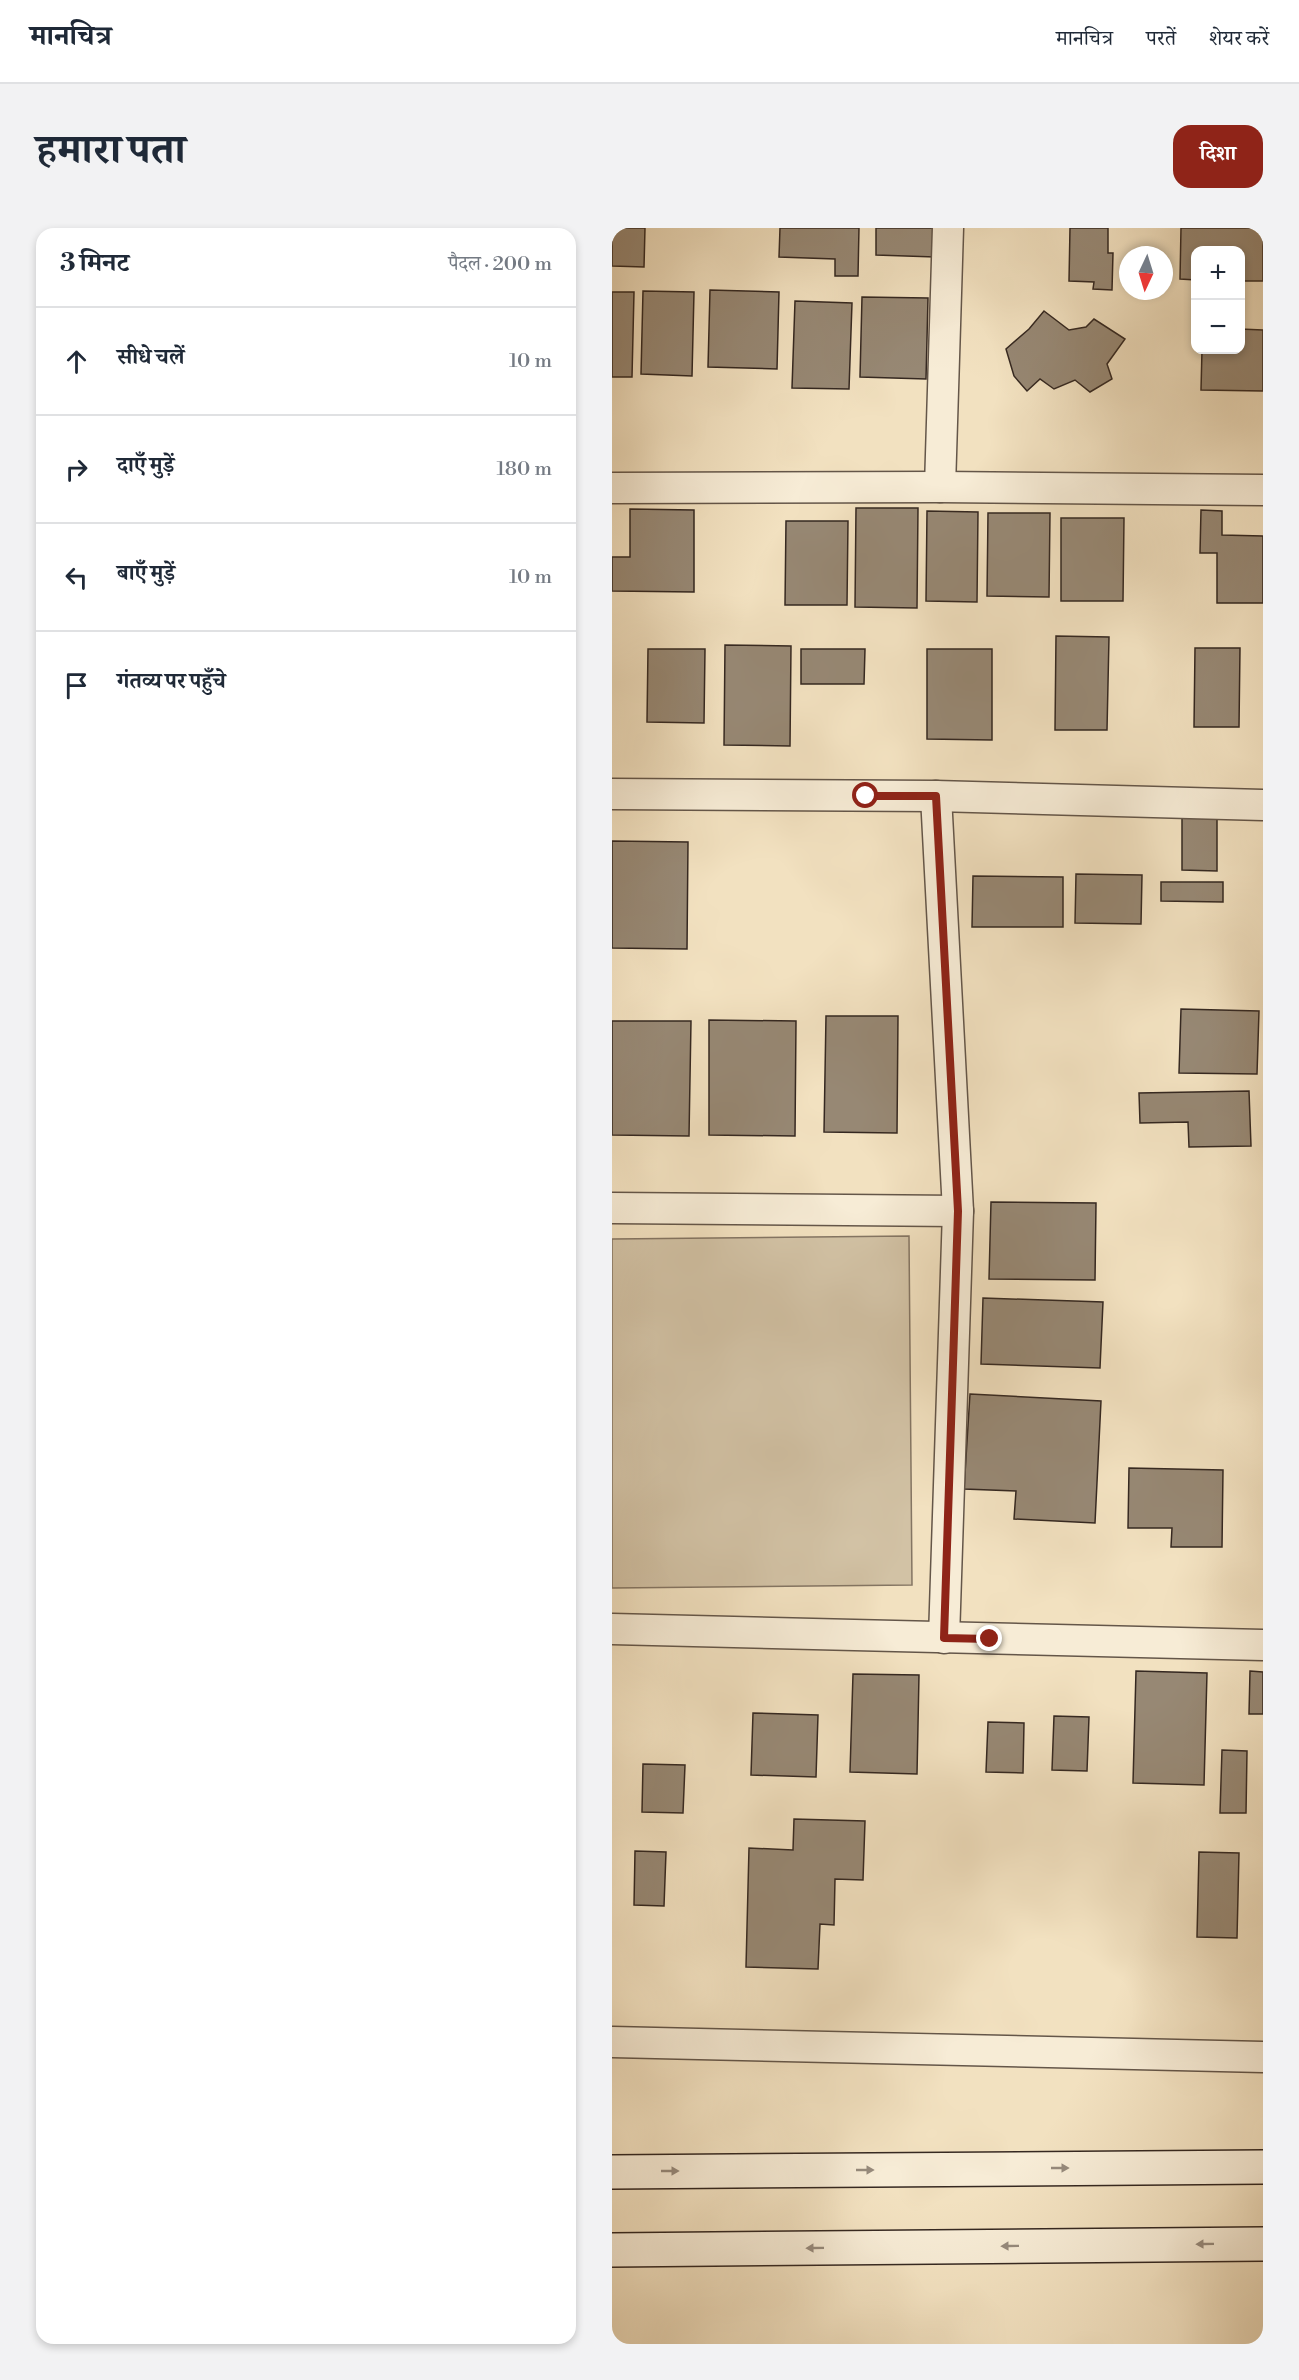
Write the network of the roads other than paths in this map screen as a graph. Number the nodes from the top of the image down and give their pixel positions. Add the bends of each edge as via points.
1 (948, 228) edge
2 (940, 487) junction
3 (612, 488) edge
4 (1263, 490) edge
5 (612, 794) edge
6 (936, 796) junction
7 (1263, 805) edge
8 (612, 1209) edge
9 (958, 1211) junction
10 (612, 1629) edge
11 (944, 1638) junction
12 (1263, 1645) edge
13 (612, 2042) edge
14 (1263, 2057) edge
15 (1263, 2167) edge
16 (612, 2172) edge
17 (1263, 2244) edge
18 (612, 2250) edge

1 - 2 street
2 - 3 street
2 - 4 street
5 - 6 street
6 - 7 street
6 - 9 street
8 - 9 street
9 - 11 street
10 - 11 street
11 - 12 street
13 - 14 street
16 -> 15 main road
17 -> 18 main road

